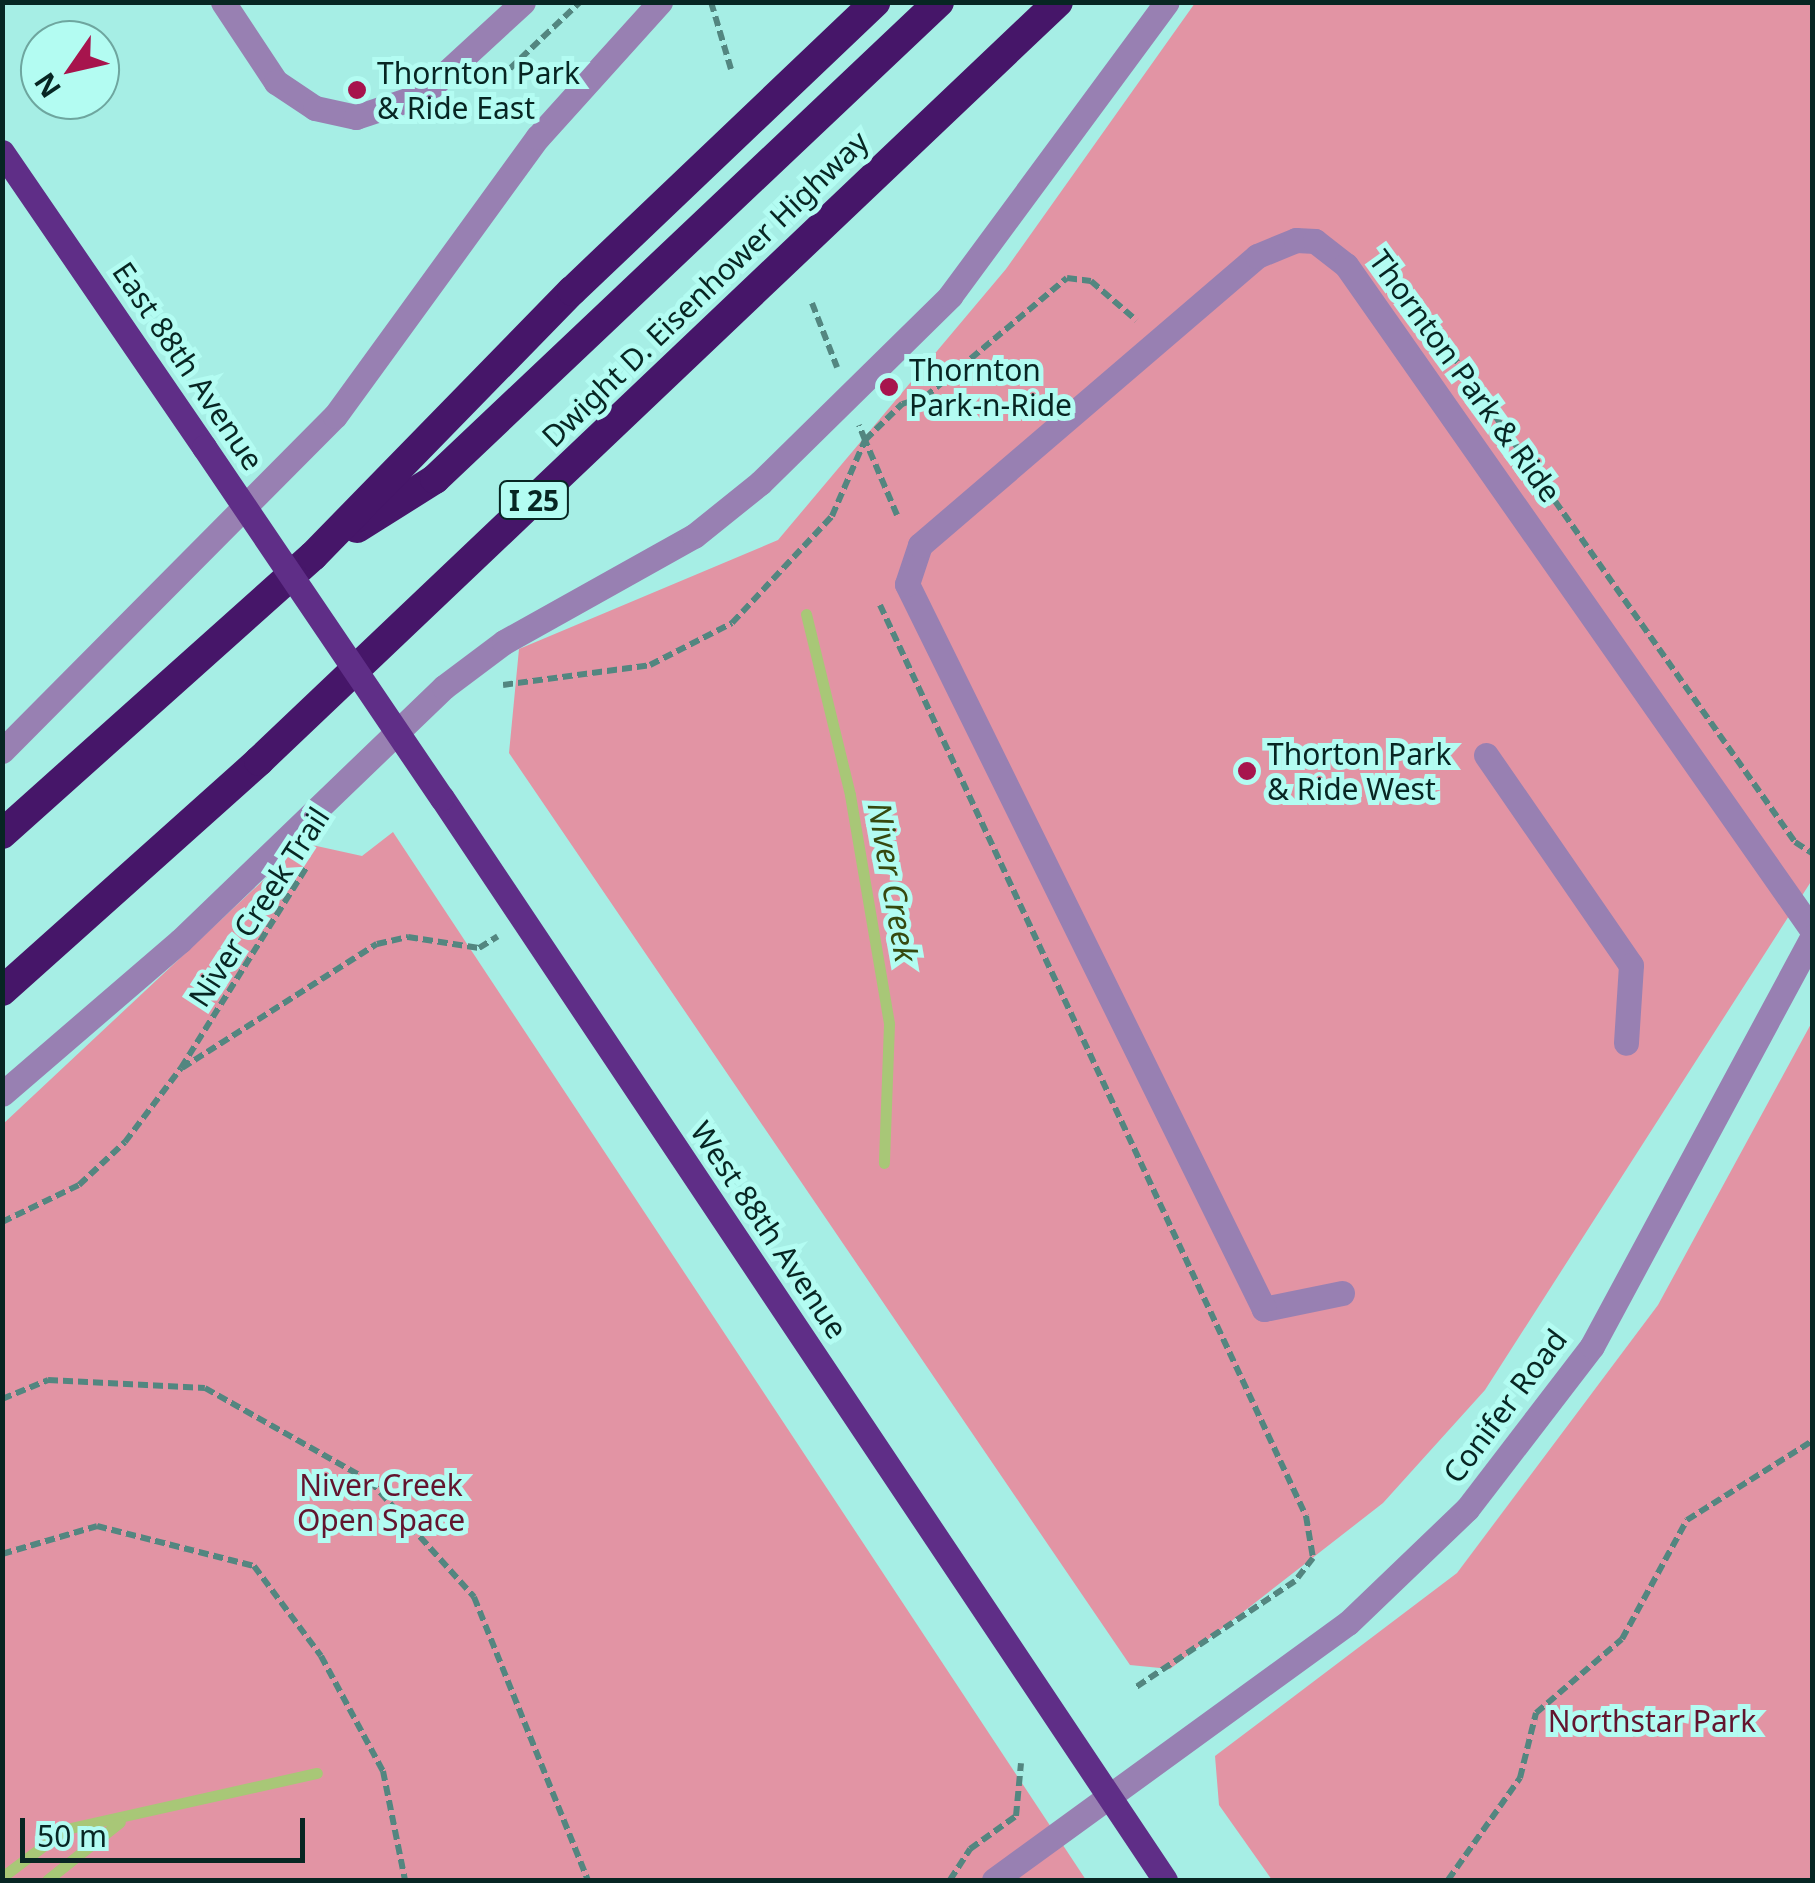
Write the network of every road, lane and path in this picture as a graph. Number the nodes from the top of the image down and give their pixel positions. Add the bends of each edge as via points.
1 (223, 2) edge
2 (523, 2) edge
3 (580, 2) edge
4 (660, 2) edge
5 (711, 2) edge
6 (876, 2) edge
7 (940, 2) edge
8 (1058, 2) edge
9 (1167, 2) edge
10 (732, 69) dead end
11 (498, 79) dead end
12 (2, 152) edge
13 (1414, 302) dead end
14 (1149, 309) dead end
15 (897, 515) dead end
16 (832, 516) dead end
17 (313, 556) junction
18 (319, 617) joint
19 (489, 693) dead end
20 (2, 752) edge
21 (1486, 755) dead end
22 (2, 834) edge
23 (318, 850) dead end
24 (1812, 854) edge
25 (524, 921) junction
26 (1812, 934) edge
27 (2, 991) edge
28 (1626, 1043) dead end
29 (181, 1068) junction
30 (2, 1094) edge
31 (2, 1222) edge
32 (1342, 1292) dead end
33 (2, 1399) edge
34 (1812, 1441) edge
35 (2, 1554) edge
36 (1021, 1763) dead end
37 (1105, 1792) junction
38 (405, 1880) edge
39 (588, 1880) edge
40 (950, 1880) edge
41 (994, 1880) edge
42 (1165, 1880) edge
43 (1448, 1880) edge

1 - 2 street via 276,82 314,108 356,116 422,95
3 - 11 path
4 - 20 street via 538,137 335,416
5 - 10 path
6 - 17 highway via 572,291
7 - 17 highway via 435,479
8 - 27 highway, Dwight D. Eisenhower Highway / I 25 via 273,748
9 - 30 street via 950,296 760,483 694,536 504,642 431,698 180,941
12 - 18 main road, East 88th Avenue, bridge
13 - 24 path via 1794,842
14 - 15 path via 1136,321 1091,281 1066,278 865,440
16 - 19 path via 774,583 698,645 627,672 530,677
17 - 22 highway
18 - 25 main road, West 88th Avenue, bridge
21 - 28 street via 1631,966
23 - 29 path, Niver Creek Trail
25 - 29 path via 479,948 408,937 376,944
25 - 37 main road, West 88th Avenue
26 - 32 street, Thornton Park & Ride via 1370,295 1334,253 1296,240 1235,274 920,545 907,584 1126,1041 1264,1308
26 - 37 street, Conifer Road via 1620,1300 1501,1469 1348,1623
29 - 31 path, Niver Creek Trail via 102,1166 40,1208
33 - 39 path via 48,1380 205,1388 370,1480 474,1597
34 - 43 path via 1686,1520 1622,1639 1536,1712 1520,1778
35 - 38 path via 98,1526 254,1566 321,1656 383,1770
36 - 40 path via 1016,1816 970,1850
37 - 41 street, Conifer Road
37 - 42 main road, West 88th Avenue

